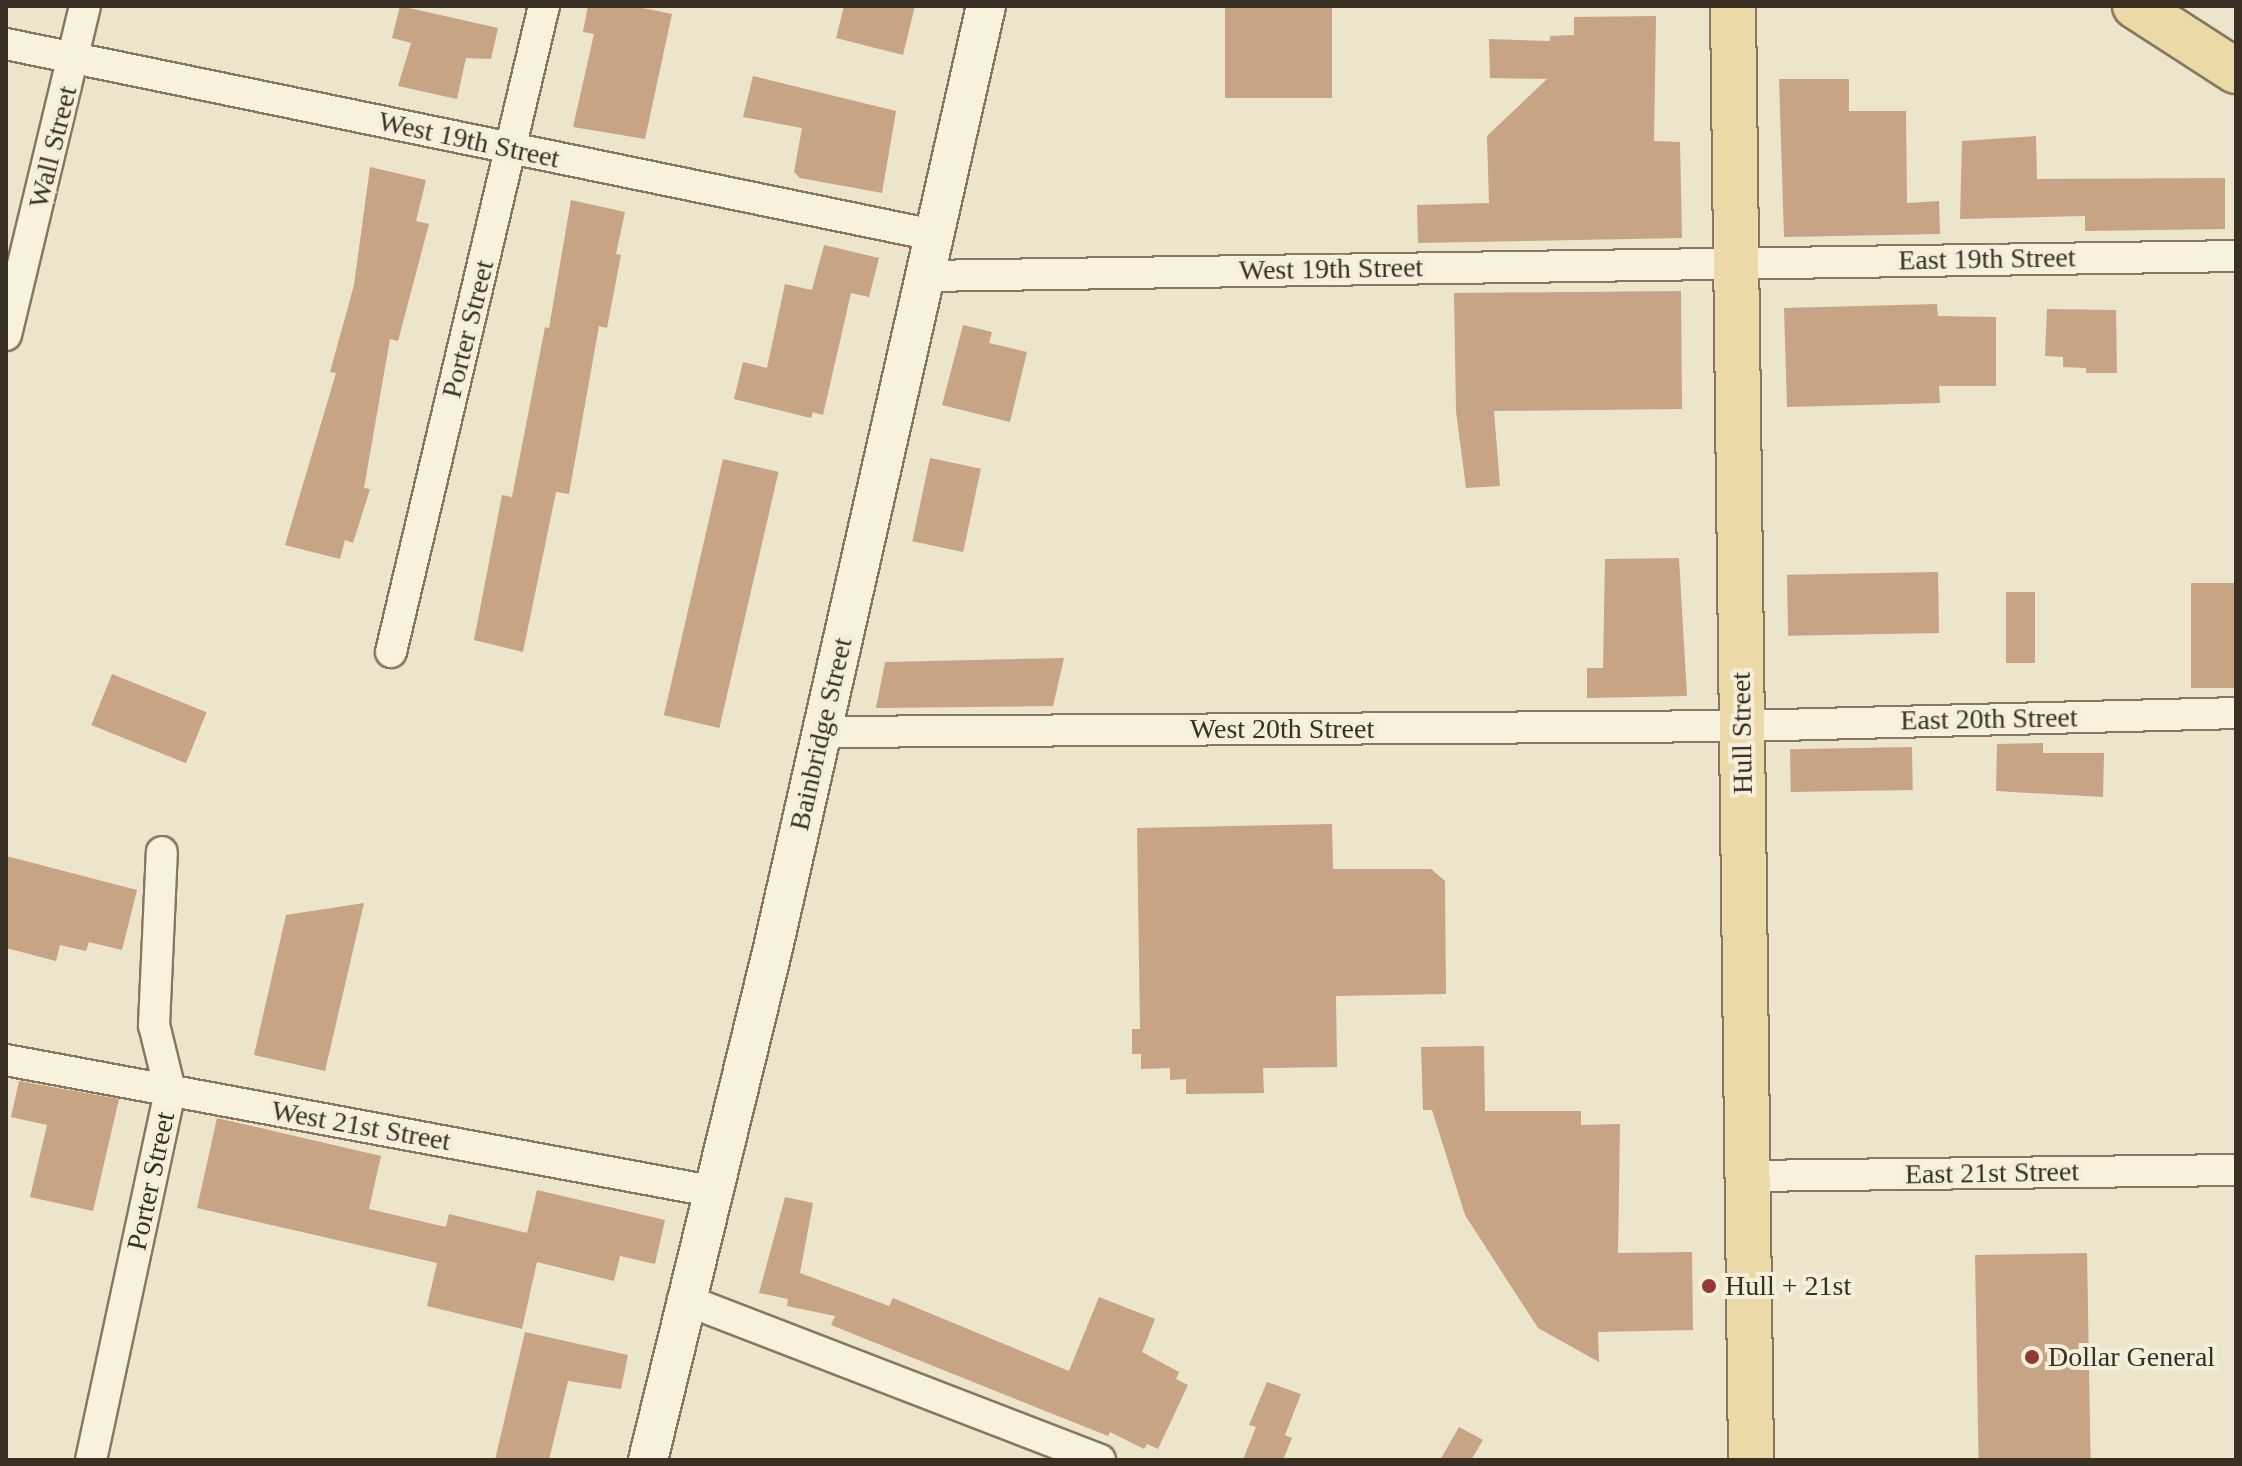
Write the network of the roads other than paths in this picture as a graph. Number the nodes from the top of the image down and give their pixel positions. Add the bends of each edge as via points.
1 (85, 6) edge
2 (544, 6) edge
3 (986, 6) edge
4 (1733, 6) edge
5 (2135, 6) edge
6 (6, 44) edge
7 (75, 59) junction
8 (2236, 71) edge
9 (512, 149) junction
10 (933, 235) junction
11 (2236, 256) edge
12 (1738, 261) junction
13 (924, 276) junction
14 (6, 335) edge
15 (391, 652) dead end
16 (2236, 713) edge
17 (1742, 726) junction
18 (821, 732) junction
19 (162, 852) dead end
20 (6, 1060) edge
21 (170, 1090) junction
22 (2236, 1170) edge
23 (1747, 1176) junction
24 (716, 1192) junction
25 (683, 1299) junction
26 (91, 1460) edge
27 (648, 1460) edge
28 (1100, 1460) edge
29 (1751, 1460) edge

1 - 7 street, Wall Street
2 - 9 street, Porter Street
3 - 10 street, Bainbridge Street
4 - 12 main road, Hull Street
5 - 8 main road
6 - 7 street, West 19th Street
7 - 9 street, West 19th Street
7 - 14 street, Wall Street
9 - 10 street, West 19th Street
9 - 15 street, Porter Street
10 - 13 street, Bainbridge Street
11 - 12 street, East 19th Street
12 - 13 street, West 19th Street
12 - 17 main road, Hull Street
13 - 18 street, Bainbridge Street
16 - 17 street, East 20th Street
17 - 18 street, West 20th Street
17 - 23 main road, Hull Street
18 - 24 street, Bainbridge Street
19 - 21 street, Porter Street via 154,1025
20 - 21 street, West 21st Street
21 - 24 street, West 21st Street
21 - 26 street, Porter Street
22 - 23 street, East 21st Street
23 - 29 main road, Hull Street
24 - 25 street, Bainbridge Street
25 - 27 street, Bainbridge Street
25 - 28 street

